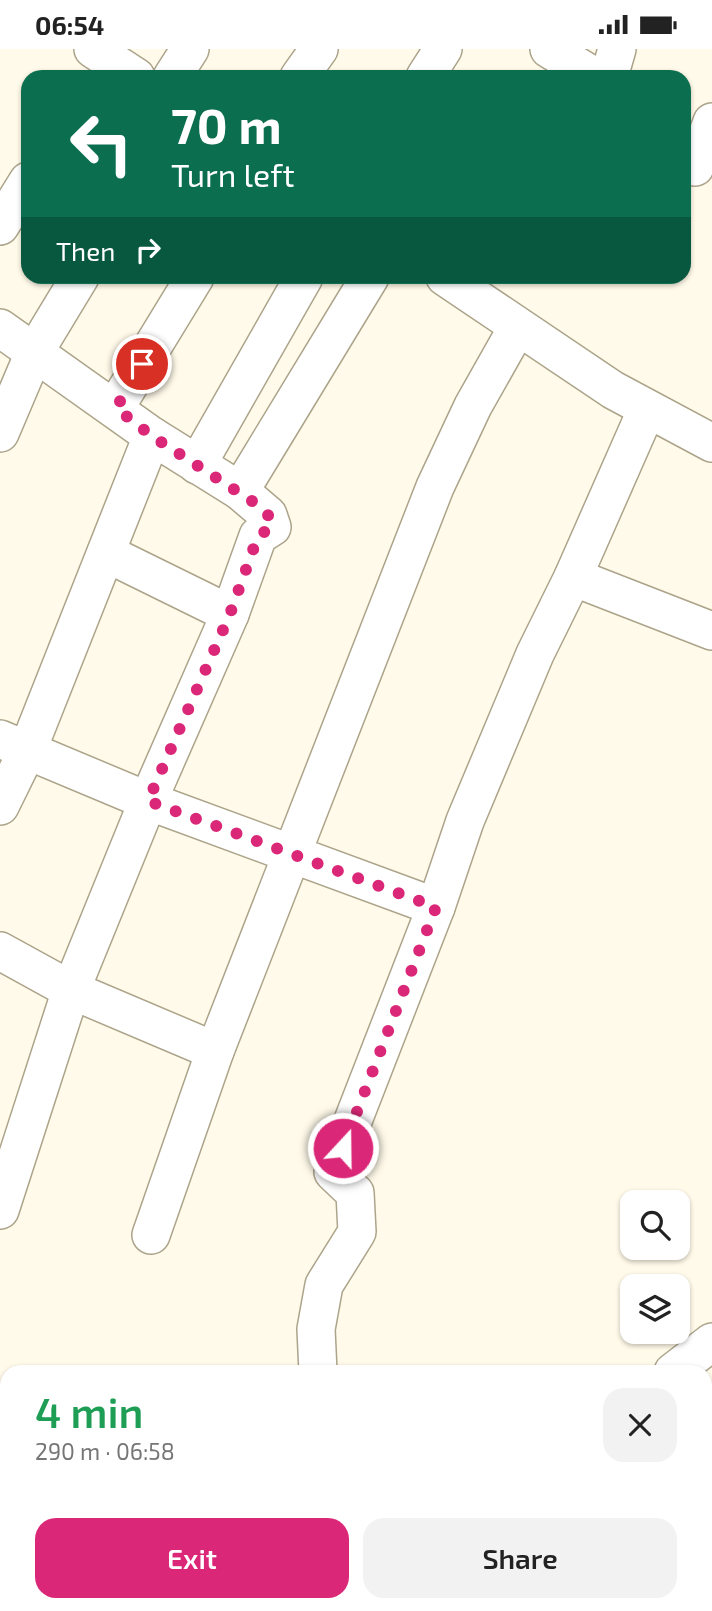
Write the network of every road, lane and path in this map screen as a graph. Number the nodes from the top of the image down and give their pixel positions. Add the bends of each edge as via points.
1 (190, 49) edge
2 (319, 49) edge
3 (443, 49) edge
4 (549, 49) edge
5 (617, 49) edge
6 (98, 61) edge
7 (119, 70) edge
8 (176, 70) edge
9 (304, 70) edge
10 (430, 70) edge
11 (584, 70) edge
12 (611, 70) edge
13 (712, 122) edge
14 (697, 166) edge
15 (21, 192) edge
16 (0, 226) edge
17 (76, 284) edge
18 (191, 284) edge
19 (299, 284) edge
20 (366, 284) edge
21 (455, 284) edge
22 (0, 328) edge
23 (517, 328) junction
24 (34, 353) junction
25 (116, 408) junction
26 (647, 409) junction
27 (0, 433) edge
28 (152, 436) junction
29 (712, 443) edge
30 (197, 465) junction
31 (240, 491) junction
32 (106, 553) junction
33 (573, 577) junction
34 (230, 614) junction
35 (712, 631) edge
36 (14, 744) edge
37 (148, 801) junction
38 (0, 806) edge
39 (290, 852) junction
40 (436, 907) junction
41 (0, 951) edge
42 (71, 990) junction
43 (215, 1051) junction
44 (0, 1210) edge
45 (151, 1235) dead end
46 (712, 1342) edge
47 (318, 1365) edge
48 (682, 1365) edge

1 - 8 street
2 - 9 street
3 - 10 street
4 - 11 street
5 - 12 street
6 - 7 street
13 - 14 street
15 - 16 street
17 - 24 street
18 - 25 street
19 - 30 street
20 - 31 street
21 - 23 street
22 - 24 street
23 - 26 street
23 - 39 street via 435,487
24 - 25 street
24 - 27 street
25 - 28 street
26 - 29 street
26 - 33 street
28 - 30 street
28 - 32 street
30 - 31 street
31 - 34 street via 268,515 272,527 258,536
32 - 34 street
32 - 36 street
33 - 35 street
33 - 40 street via 499,739
34 - 37 street
36 - 37 street
36 - 38 street
37 - 39 street
37 - 42 street
39 - 40 street
39 - 43 street
40 - 47 street via 334,1172 355,1193 357,1232 324,1285 316,1329
41 - 42 street
42 - 43 street
42 - 44 street
43 - 45 street
46 - 48 street

